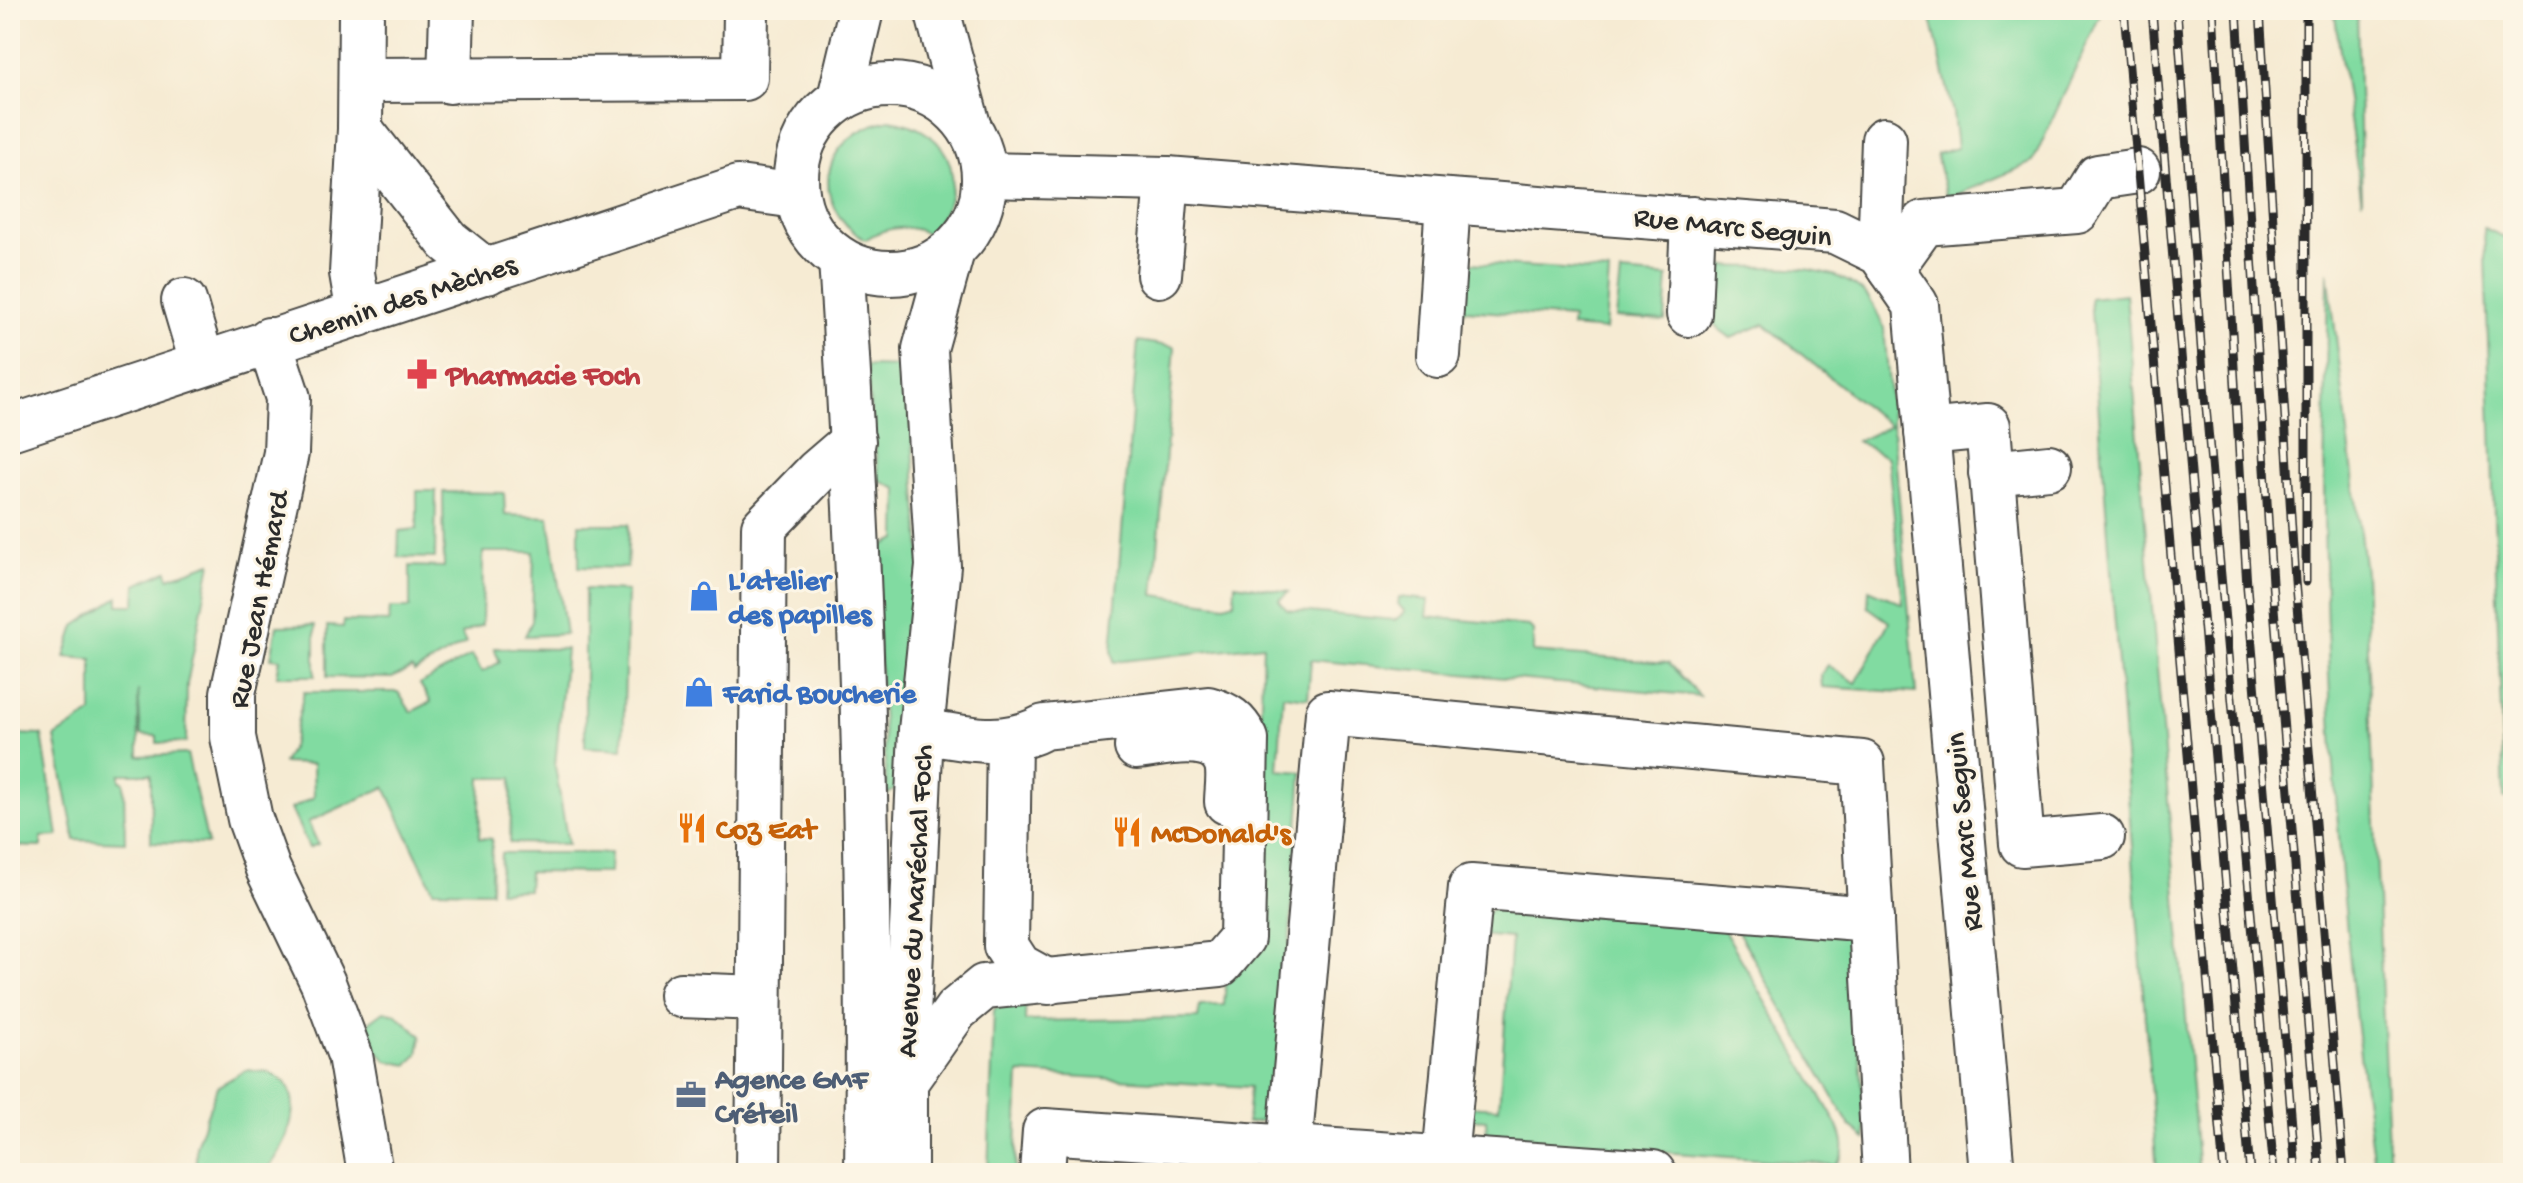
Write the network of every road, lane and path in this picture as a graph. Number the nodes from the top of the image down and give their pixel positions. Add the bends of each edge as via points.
1 (361, 10) edge
2 (452, 10) edge
3 (746, 10) edge
4 (861, 10) edge
5 (937, 10) edge
6 (361, 80) junction
7 (450, 81) junction
8 (840, 98) junction
9 (968, 125) junction
10 (360, 129) junction
11 (1884, 140) dead end
12 (2138, 171) dead end
13 (985, 175) junction
14 (1167, 179) junction
15 (797, 196) junction
16 (1448, 201) junction
17 (1693, 219) junction
18 (952, 251) junction
19 (841, 260) junction
20 (1886, 261) junction
21 (487, 272) junction
22 (1159, 275) dead end
23 (184, 301) dead end
24 (359, 314) junction
25 (1689, 314) dead end
26 (269, 340) junction
27 (1438, 355) dead end
28 (202, 362) junction
29 (10, 428) edge
30 (1927, 432) junction
31 (853, 441) junction
32 (2049, 467) dead end
33 (1991, 473) junction
34 (921, 731) junction
35 (1017, 739) junction
36 (2020, 826) junction
37 (1962, 832) junction
38 (2102, 837) dead end
39 (1871, 919) junction
40 (1048, 982) junction
41 (681, 995) dead end
42 (759, 998) junction
43 (905, 1082) junction
44 (1289, 1149) junction
45 (1445, 1158) junction
46 (370, 1173) edge
47 (758, 1173) edge
48 (867, 1173) edge
49 (905, 1173) edge
50 (1042, 1173) edge
51 (1653, 1173) edge
52 (1885, 1173) edge
53 (1992, 1173) edge

1 - 6 street
2 - 7 street
3 - 7 street via 745,78
4 - 8 street
5 - 9 street
6 - 7 street
6 - 10 street
8 - 9 street via 867,87 910,87 949,104
8 - 15 street via 819,116 803,141 796,168
9 - 13 street via 981,149
10 - 21 street via 448,241
10 - 24 street via 352,273
11 - 20 street
12 - 20 street via 2098,177 2077,211 1924,223
13 - 14 street, Rue Marc Seguin
13 - 18 street via 982,204 971,230
14 - 16 street, Rue Marc Seguin
14 - 22 street
15 - 19 street via 820,243
15 - 21 street, Chemin des Mèches via 738,188
16 - 17 street, Rue Marc Seguin
16 - 27 street
17 - 20 street, Rue Marc Seguin via 1835,231
17 - 25 street
18 - 19 street via 928,267 898,274 869,271
18 - 34 street, Avenue du Maréchal Foch via 925,349 938,566
19 - 31 street, Avenue du Maréchal Foch
20 - 30 street, Rue Marc Seguin via 1916,305
21 - 24 street, Chemin des Mèches
23 - 28 street
24 - 26 street, Chemin des Mèches
26 - 28 street, Chemin des Mèches
26 - 46 street, Rue Jean Hémard via 288,398 287,440 233,693 233,737 250,819 268,869 323,983 350,1055
28 - 29 street, Chemin des Mèches
30 - 33 street via 1988,426
30 - 37 street, Rue Marc Seguin
31 - 42 street via 764,527
31 - 48 street, Avenue du Maréchal Foch via 870,992
32 - 33 street
33 - 36 street
34 - 35 street via 988,742
34 - 43 street, Avenue du Maréchal Foch
35 - 40 street via 1006,946 1019,966
35 - 40 street via 1044,727 1208,709 1226,714 1246,739 1242,938 1220,964
36 - 37 street
36 - 38 street via 2022,844
37 - 53 street, Rue Marc Seguin
39 - 44 street via 1862,763 1328,713
39 - 45 street via 1471,887
39 - 52 street
40 - 43 street via 984,987 956,1010
41 - 42 street
42 - 47 street
43 - 49 street, Avenue du Maréchal Foch
44 - 45 street
44 - 50 street via 1045,1131
45 - 51 street

